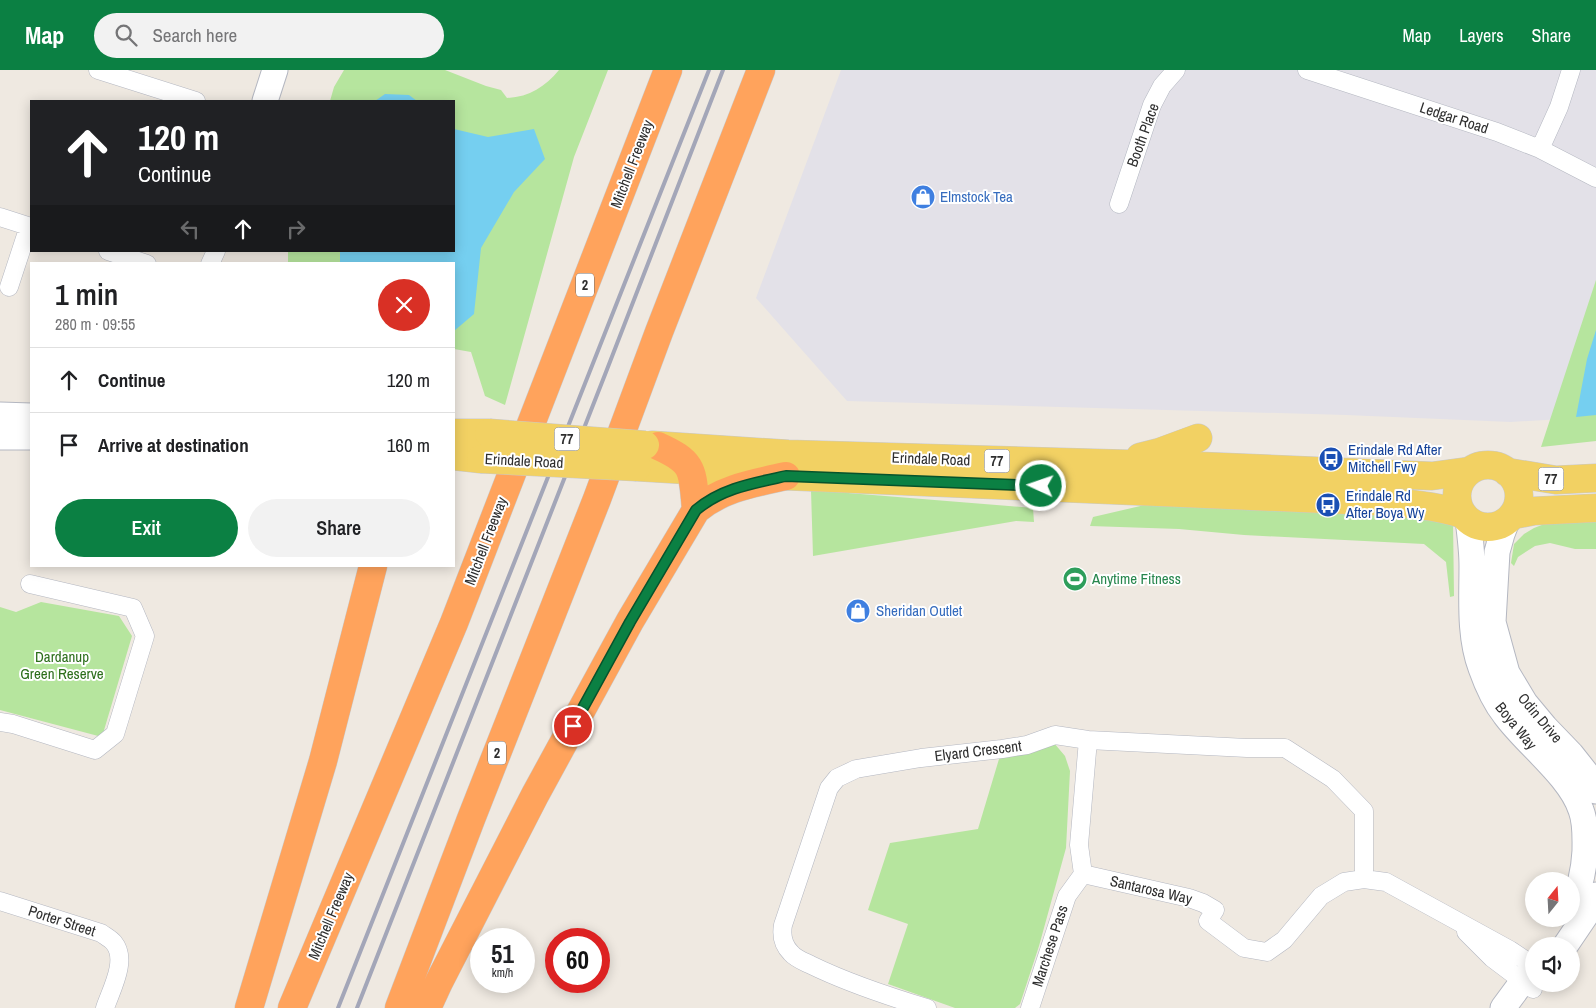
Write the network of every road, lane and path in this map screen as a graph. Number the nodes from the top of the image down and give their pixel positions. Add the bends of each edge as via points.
1 (98, 70) edge
2 (275, 70) edge
3 (668, 70) edge
4 (761, 70) edge
5 (1176, 70) edge
6 (1306, 70) edge
7 (1571, 70) edge
8 (193, 100) edge
9 (265, 100) edge
10 (1540, 149) junction
11 (1596, 178) edge
12 (1119, 204) dead end
13 (0, 217) edge
14 (30, 227) edge
15 (111, 252) edge
16 (141, 262) edge
17 (9, 287) dead end
18 (0, 415) edge
19 (30, 416) edge
20 (455, 433) edge
21 (0, 437) edge
22 (30, 437) edge
23 (1198, 438) dead end
24 (646, 452) junction
25 (455, 456) edge
26 (1109, 464) junction
27 (691, 471) junction
28 (1469, 471) junction
29 (1507, 472) junction
30 (786, 476) junction
31 (1596, 478) edge
32 (1596, 508) edge
33 (696, 510) junction
34 (1465, 517) junction
35 (1510, 518) junction
36 (373, 567) edge
37 (30, 584) dead end
38 (0, 722) edge
39 (1088, 740) junction
40 (1596, 791) edge
41 (1591, 828) edge
42 (1083, 874) junction
43 (1364, 879) junction
44 (1580, 881) edge
45 (1596, 895) edge
46 (0, 901) edge
47 (1571, 937) edge
48 (1525, 983) edge
49 (1525, 989) edge
50 (885, 1002) edge
51 (105, 1008) edge
52 (248, 1008) edge
53 (292, 1008) edge
54 (399, 1008) edge
55 (427, 1008) edge
56 (927, 1008) edge
57 (1030, 1008) edge
58 (1503, 1008) edge

1 - 8 street
2 - 9 main road
3 - 53 highway, Mitchell Freeway / 2 via 454,623
4 - 54 highway, 2
5 - 12 street, Booth Place via 1152,105
6 - 10 street, Ledgar Road
7 - 10 street
10 - 11 street, Ledgar Road
13 - 14 street
14 - 17 street
15 - 16 street
18 - 19 main road
20 - 24 main road, Erindale Road / 77, bridge via 489,433
21 - 22 main road
23 - 26 main road via 1160,452
24 - 25 main road, Erindale Road / 77, bridge via 481,459
24 - 26 main road, Erindale Road / 77
24 - 27 main road, Erindale Road / 77
26 - 28 main road, Erindale Road / 77 via 1432,476
27 - 30 main road, Erindale Road / 77
27 - 33 highway
28 - 29 main road, Erindale Road / 77 via 1484,465
28 - 34 main road via 1457,491 1459,507
29 - 31 main road, Erindale Road / 77 via 1556,480
29 - 35 main road, 77 via 1519,492 1517,508
30 - 33 highway via 730,490
30 - 34 main road, Erindale Road / 77 via 1425,504
32 - 35 main road, Erindale Road / 77 via 1534,511
33 - 55 highway via 535,795
34 - 35 main road, Erindale Road / 77 via 1483,527 1500,525
34 - 41 main road, Boya Way via 1471,541 1475,645 1490,693 1505,716 1570,788
35 - 40 main road, Odin Drive via 1497,552 1493,622 1507,673 1525,703 1572,754
36 - 52 highway via 323,760
37 - 38 street via 133,608 145,636 115,734 94,750
39 - 42 street via 1079,845
39 - 43 street, Elyard Crescent via 1285,748 1333,779 1364,811
39 - 50 street, Elyard Crescent via 1055,735 1027,745 871,766 842,774 831,785 782,936 793,955
41 - 44 main road
42 - 43 street, Santarosa Way via 1196,900 1215,910 1208,921 1244,948 1267,952 1284,940 1321,896 1344,882
42 - 57 street, Marchese Pass via 1066,896
43 - 48 street, Santarosa Way via 1386,882 1452,918 1492,958
45 - 47 main road
46 - 51 street, Porter Street via 101,933 115,944 120,955 118,969
49 - 58 main road
50 - 56 street, Elyard Crescent

